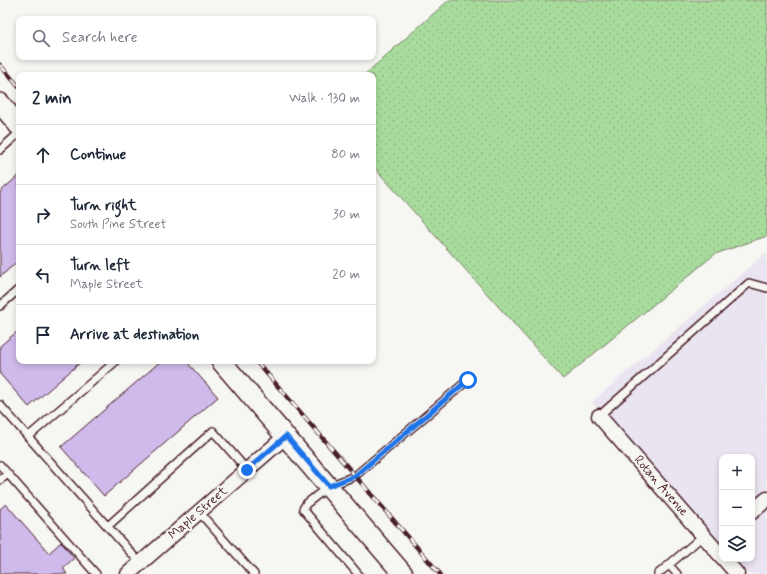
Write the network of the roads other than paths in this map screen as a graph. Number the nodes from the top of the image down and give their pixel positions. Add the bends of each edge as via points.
1 (0, 103) edge
2 (16, 122) edge
3 (16, 136) edge
4 (0, 150) edge
5 (767, 288) edge
6 (16, 292) edge
7 (0, 306) edge
8 (113, 364) edge
9 (224, 364) edge
10 (468, 380) dead end
11 (0, 405) edge
12 (599, 416) joint
13 (286, 436) junction
14 (28, 437) junction
15 (0, 465) edge
16 (247, 470) junction
17 (8, 474) junction
18 (0, 480) edge
19 (329, 486) junction
20 (767, 499) edge
21 (755, 509) edge
22 (199, 512) junction
23 (108, 526) junction
24 (704, 536) junction
25 (719, 547) edge
26 (727, 562) edge
27 (140, 563) junction
28 (669, 565) junction
29 (96, 574) edge
30 (128, 574) edge
31 (254, 574) edge
32 (358, 574) edge
33 (403, 574) edge
34 (658, 574) edge
35 (677, 574) edge
36 (737, 574) edge

1 - 2 main road
3 - 4 lane
5 - 12 lane via 749,282
6 - 7 lane
8 - 14 lane
9 - 13 main road
10 - 19 lane via 355,476
11 - 14 lane
12 - 24 street, Rotan Avenue
13 - 16 street, Maple Street
13 - 19 main road
14 - 23 lane
15 - 17 lane
16 - 22 street, Maple Street
16 - 23 lane via 213,431
17 - 18 lane
17 - 29 lane
19 - 32 lane via 303,509
19 - 33 main road
20 - 21 street
22 - 27 street, Maple Street
22 - 31 lane
23 - 27 lane
24 - 25 street, Rotan Avenue
24 - 28 lane
26 - 36 street
27 - 30 street, Maple Street
28 - 34 lane
28 - 35 lane

